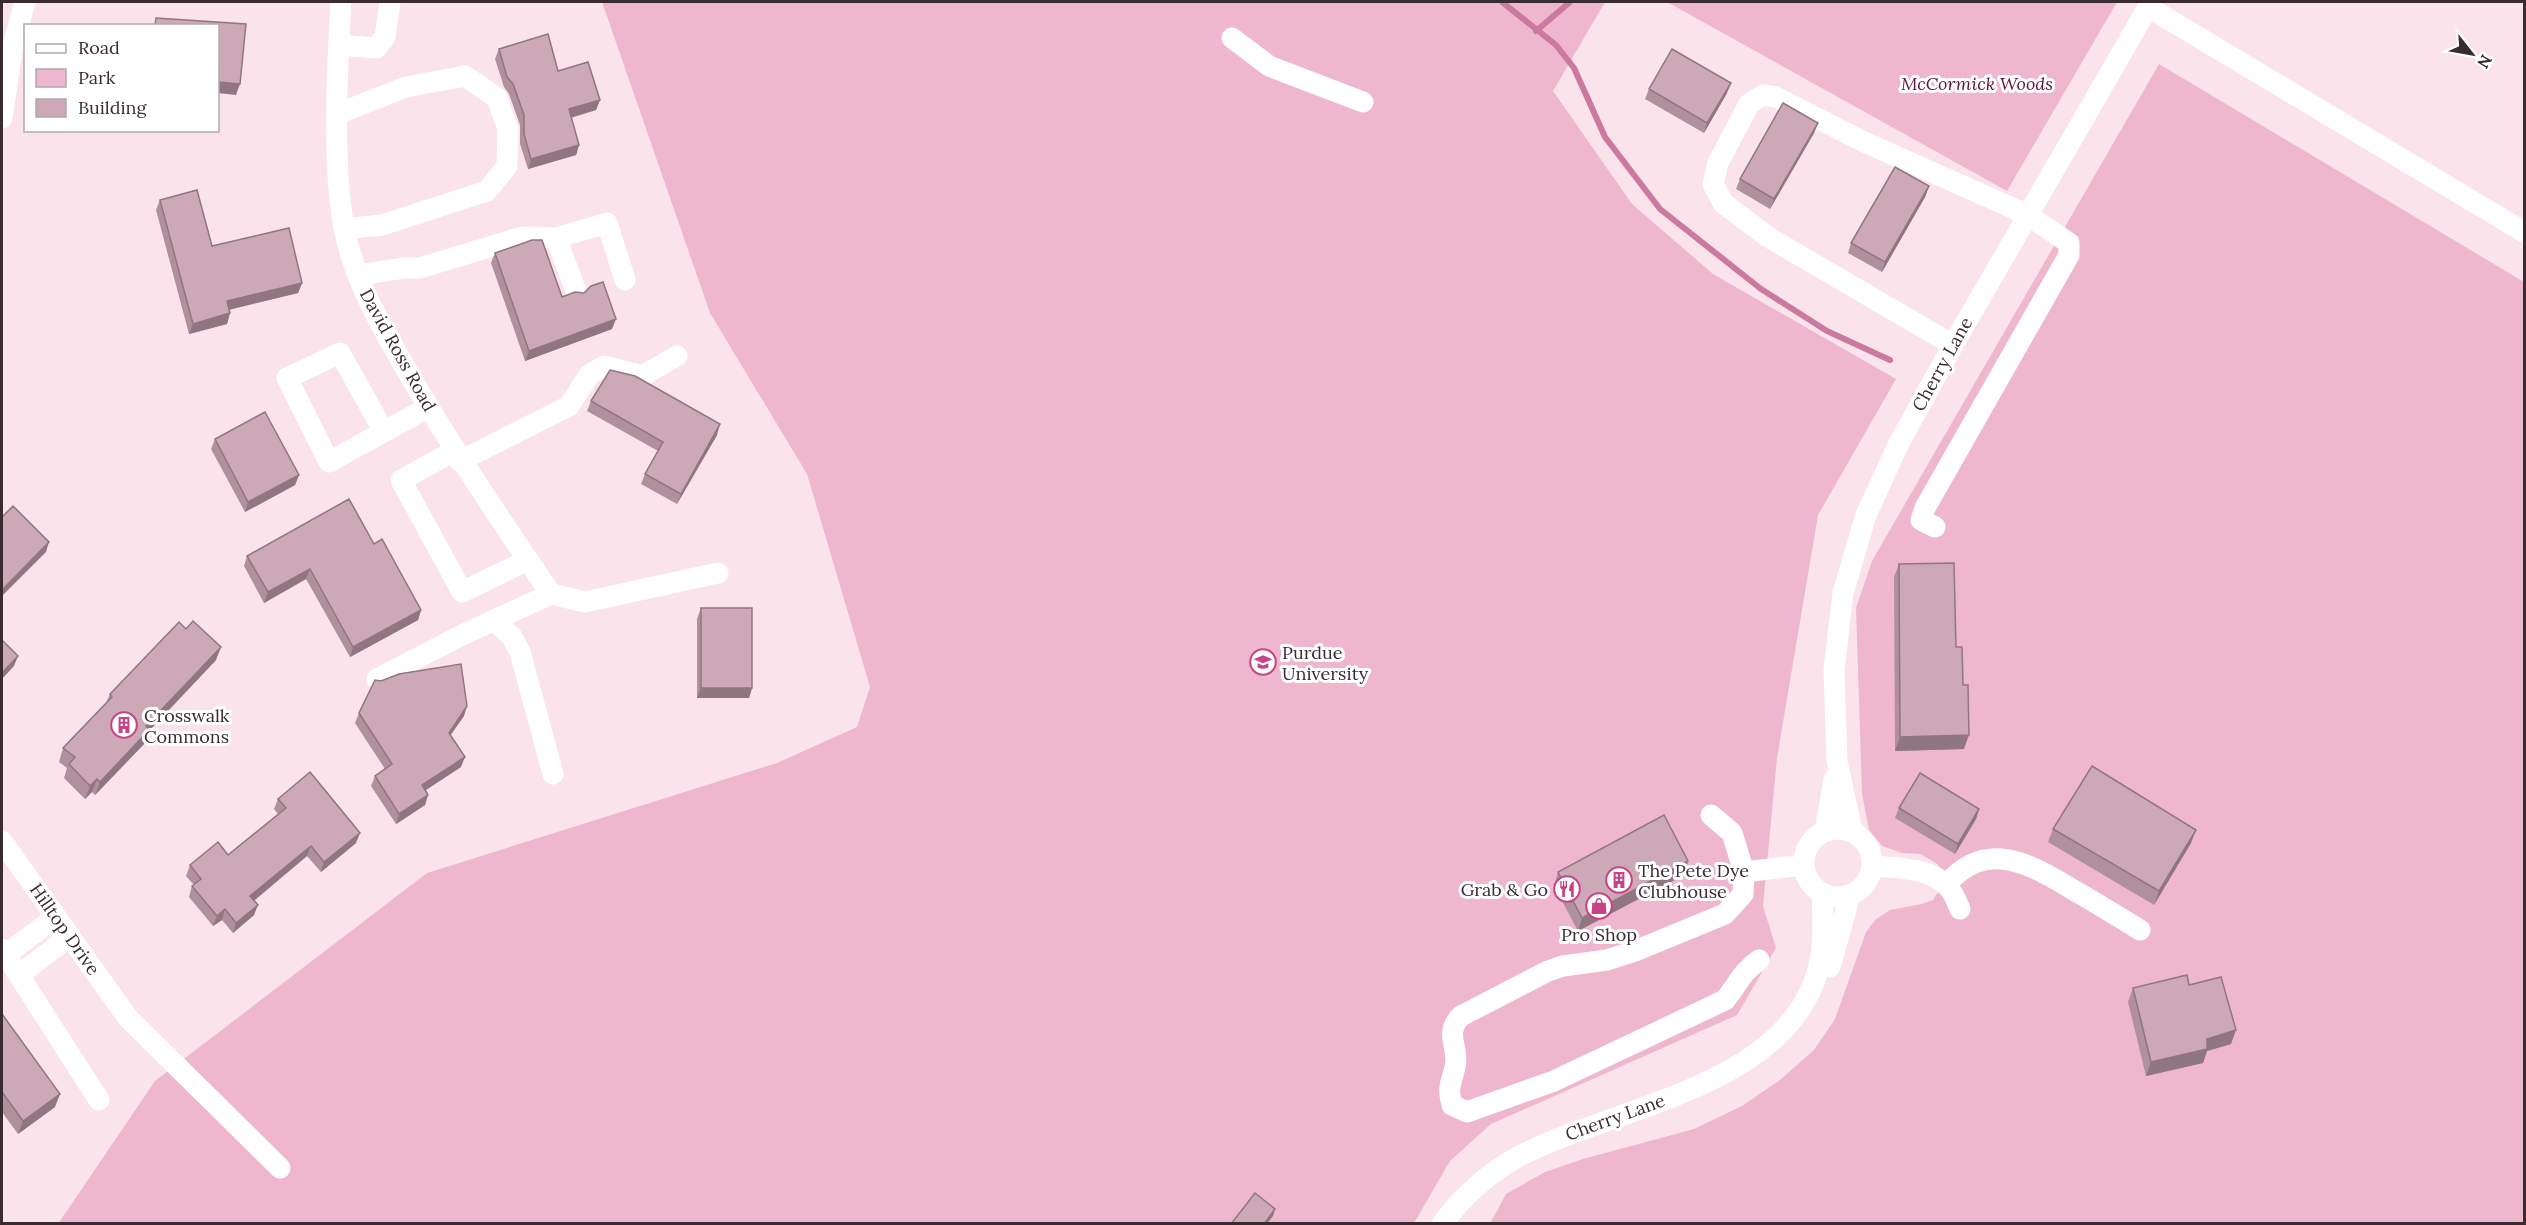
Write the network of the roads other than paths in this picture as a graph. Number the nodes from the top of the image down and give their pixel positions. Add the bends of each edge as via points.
1 (25, 2) edge
2 (341, 2) edge
3 (390, 3) edge
4 (2150, 4) edge
5 (1232, 38) dead end
6 (339, 45) junction
7 (1363, 102) dead end
8 (337, 114) junction
9 (2, 118) edge
10 (2026, 214) junction
11 (344, 229) junction
12 (2524, 232) edge
13 (556, 238) junction
14 (358, 275) junction
15 (625, 280) dead end
16 (576, 291) edge
17 (1953, 345) junction
18 (677, 356) dead end
19 (429, 407) junction
20 (384, 432) junction
21 (457, 456) junction
22 (1935, 527) dead end
23 (528, 560) junction
24 (718, 573) dead end
25 (552, 594) junction
26 (494, 620) junction
27 (377, 679) edge
28 (1837, 760) junction
29 (553, 774) dead end
30 (1711, 815) dead end
31 (1825, 831) junction
32 (1852, 831) junction
33 (2, 841) edge
34 (1804, 865) junction
35 (1872, 866) junction
36 (1744, 872) junction
37 (1946, 885) junction
38 (1822, 893) junction
39 (1850, 895) junction
40 (1960, 909) dead end
41 (56, 917) junction
42 (2140, 930) dead end
43 (69, 937) junction
44 (3, 952) edge
45 (1759, 960) dead end
46 (19, 975) junction
47 (1795, 1018) junction
48 (99, 1100) dead end
49 (280, 1168) dead end
50 (1442, 1224) edge

1 - 9 street via 13,45
2 - 6 street, David Ross Road
3 - 6 street via 385,38 376,48
4 - 10 street, Cherry Lane
4 - 12 street
5 - 7 street via 1269,66
6 - 8 street, David Ross Road
8 - 11 street, David Ross Road
8 - 11 street via 406,87 465,76 497,98 508,129 507,166 487,191 382,225
10 - 17 street, Cherry Lane
10 - 17 street via 1862,141 1776,97 1763,95 1749,104 1718,163 1713,184 1723,203 1768,237
10 - 22 street via 2068,243 2069,255 1925,508 1921,520
11 - 14 street, David Ross Road
13 - 14 street via 522,237 420,268
13 - 15 street via 607,223
13 - 16 street
14 - 19 street, David Ross Road via 375,315
17 - 28 street, Cherry Lane via 1899,442 1866,515 1843,592 1834,670
18 - 21 street via 642,376 604,366 589,375 569,406
19 - 20 street
19 - 21 street, David Ross Road
20 - 20 street via 329,462 287,378 340,353
21 - 23 street, David Ross Road
21 - 23 street via 401,480 462,592
23 - 25 street, David Ross Road
24 - 25 street via 585,602
25 - 26 street
26 - 27 street
26 - 29 street via 512,637 520,652
28 - 31 street, Cherry Lane
28 - 32 street, Cherry Lane
30 - 36 street via 1732,833
31 - 32 street
31 - 34 street via 1809,845
32 - 35 street via 1868,846
33 - 41 street, Hilltop Drive
34 - 36 street
34 - 38 street via 1806,876
35 - 37 street via 1910,869 1939,878
35 - 39 street via 1865,884
36 - 45 street via 1743,894 1725,914 1635,951 1548,971 1461,1016 1453,1024 1456,1063 1448,1089 1452,1105 1467,1112 1554,1081 1725,1000 1743,971
37 - 40 street
37 - 42 street via 1957,872 1981,859 2011,860 2032,866
38 - 39 street
38 - 47 street, Cherry Lane via 1820,958
39 - 47 street, Cherry Lane via 1825,981 1816,998
41 - 43 street, Hilltop Drive
41 - 44 street
43 - 46 street
43 - 49 street, Hilltop Drive via 128,1018
44 - 46 street
46 - 48 street
47 - 50 street, Cherry Lane via 1747,1061 1721,1076 1572,1132 1515,1158 1482,1179

